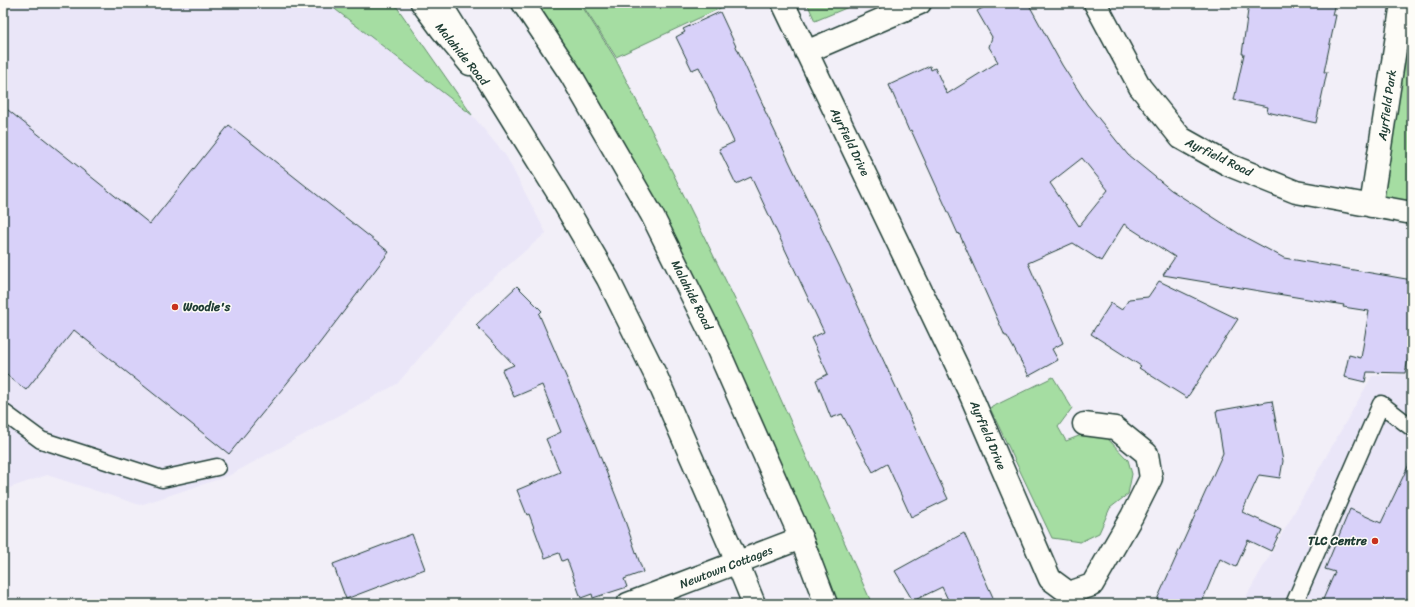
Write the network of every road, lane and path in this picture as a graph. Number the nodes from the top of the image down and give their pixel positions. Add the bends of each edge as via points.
1 (422, 3) edge
2 (440, 3) edge
3 (523, 3) edge
4 (783, 3) edge
5 (920, 3) edge
6 (1095, 3) edge
7 (1402, 3) edge
8 (806, 52) junction
9 (504, 105) junction
10 (1371, 206) junction
11 (1412, 213) edge
12 (3, 412) edge
13 (1084, 424) dead end
14 (1412, 428) edge
15 (217, 467) dead end
16 (801, 538) junction
17 (737, 562) junction
18 (628, 604) edge
19 (754, 604) edge
20 (826, 604) edge
21 (1294, 604) edge

1 - 9 street, Malahide Road
2 - 9 street, Malahide Road
3 - 16 street, Malahide Road via 571,75 652,216 712,334
4 - 8 street, Ayrfield Drive
5 - 8 street
6 - 10 street, Ayrfield Road via 1140,87 1181,138 1229,165 1296,192
7 - 10 street, Ayrfield Park
8 - 13 street, Ayrfield Drive via 969,391 1050,579 1069,593 1092,585 1151,478 1147,454 1115,428
9 - 17 street, Malahide Road via 608,279 656,376
10 - 11 street, Ayrfield Road
12 - 15 lane via 41,440 162,479
14 - 21 lane via 1381,404
16 - 17 street, Newtown Cottages
16 - 20 street, Malahide Road
17 - 18 street, Newtown Cottages
17 - 19 street, Malahide Road

